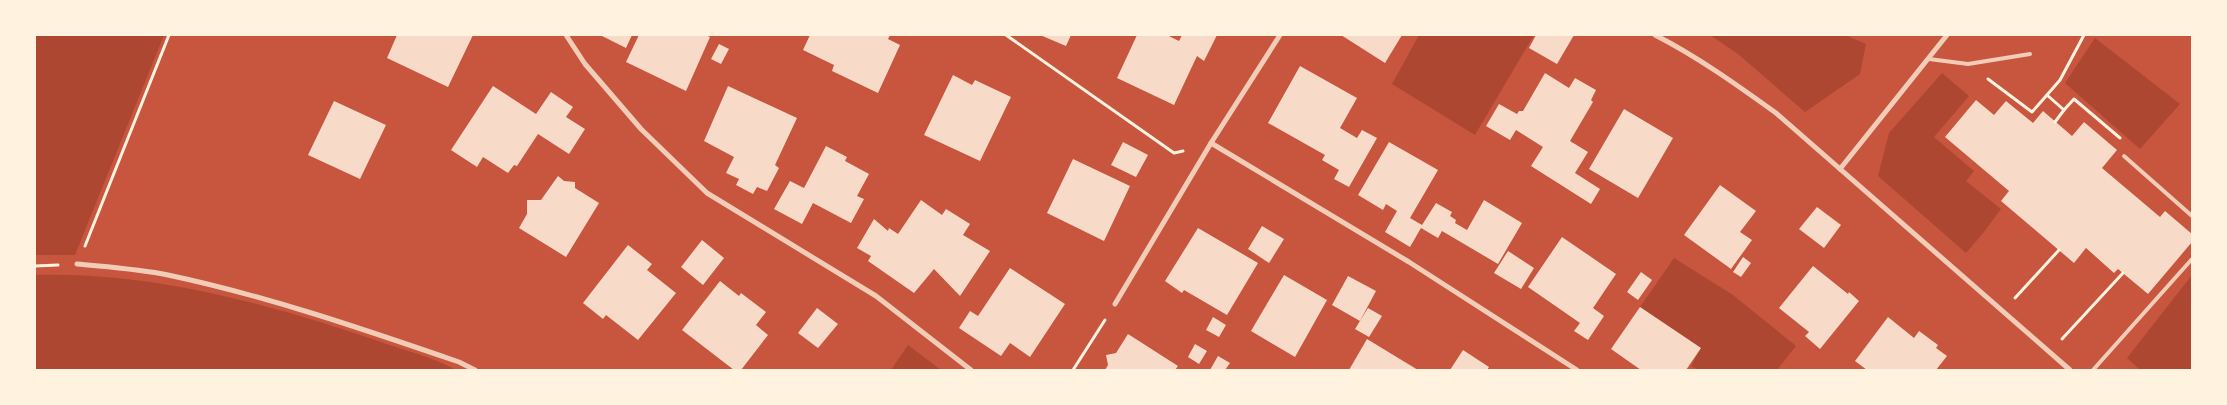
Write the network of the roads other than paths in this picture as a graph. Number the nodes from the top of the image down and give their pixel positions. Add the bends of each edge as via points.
1 (566, 35) edge
2 (1280, 35) edge
3 (1655, 35) edge
4 (1947, 35) edge
5 (2030, 54) dead end
6 (1930, 59) junction
7 (1211, 143) junction
8 (2124, 156) road end
9 (1840, 169) junction
10 (2192, 216) edge
11 (2192, 258) edge
12 (77, 264) road end
13 (1115, 304) road end
14 (475, 370) edge
15 (971, 370) edge
16 (1577, 370) edge
17 (2070, 370) edge
18 (2092, 370) edge

1 - 15 street via 585,64 641,129 707,193 876,296
2 - 7 street
3 - 9 street via 1712,68 1776,113
4 - 6 street
5 - 6 lane via 1968,64
6 - 9 street
7 - 13 street
7 - 16 street via 1409,262
8 - 10 lane
9 - 17 street
11 - 18 lane
12 - 14 street via 166,275 250,295 336,320

